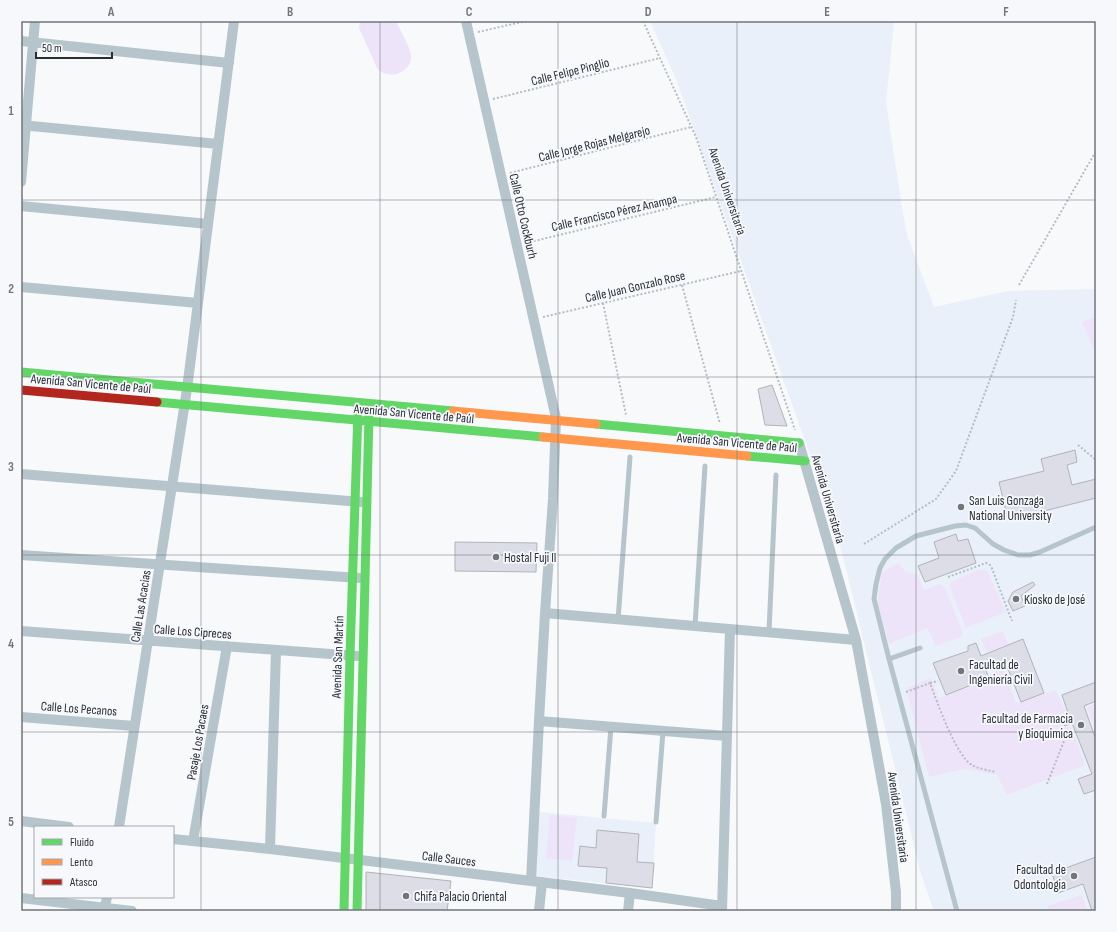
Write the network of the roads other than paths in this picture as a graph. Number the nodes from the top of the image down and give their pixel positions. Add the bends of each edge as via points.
1 (35, 21) edge
2 (234, 21) edge
3 (466, 21) edge
4 (21, 41) edge
5 (33, 42) junction
6 (229, 64) junction
7 (21, 125) edge
8 (218, 144) junction
9 (21, 182) edge
10 (21, 206) edge
11 (208, 224) junction
12 (21, 287) edge
13 (198, 304) junction
14 (21, 372) edge
15 (21, 390) edge
16 (358, 403) junction
17 (369, 404) junction
18 (184, 405) junction
19 (358, 421) junction
20 (368, 422) junction
21 (799, 443) joint
22 (630, 457) dead end
23 (805, 461) junction
24 (705, 466) dead end
25 (21, 474) edge
26 (776, 475) dead end
27 (172, 487) junction
28 (355, 502) junction
29 (367, 503) junction
30 (1096, 527) edge
31 (21, 555) edge
32 (159, 564) junction
33 (353, 578) junction
34 (365, 579) junction
35 (545, 613) junction
36 (618, 620) junction
37 (695, 626) junction
38 (730, 629) junction
39 (21, 631) edge
40 (769, 632) junction
41 (856, 640) junction
42 (147, 641) junction
43 (227, 646) junction
44 (920, 648) dead end
45 (276, 650) junction
46 (350, 655) junction
47 (363, 656) junction
48 (889, 659) junction
49 (21, 717) edge
50 (539, 721) junction
51 (134, 726) junction
52 (611, 727) junction
53 (663, 731) junction
54 (727, 736) junction
55 (604, 816) dead end
56 (21, 821) edge
57 (656, 822) dead end
58 (61, 826) edge
59 (119, 826) edge
60 (174, 839) edge
61 (193, 841) junction
62 (270, 849) junction
63 (345, 859) junction
64 (358, 860) junction
65 (531, 881) junction
66 (542, 882) junction
67 (630, 893) junction
68 (21, 898) edge
69 (107, 898) edge
70 (722, 908) edge
71 (105, 909) edge
72 (132, 911) edge
73 (344, 911) edge
74 (357, 911) edge
75 (539, 911) edge
76 (628, 911) edge
77 (896, 911) edge
78 (957, 911) edge

1 - 5 street
2 - 6 street, Calle Las Acacias
3 - 35 street, Calle Otto Cockburh via 556,418
4 - 5 street
5 - 6 street
5 - 9 street
6 - 8 street, Calle Las Acacias
7 - 8 street
8 - 11 street, Calle Las Acacias
10 - 11 street
11 - 13 street, Calle Las Acacias
12 - 13 street
13 - 18 street, Calle Las Acacias
14 - 16 street, Avenida San Vicente de Paúl
15 - 18 street, Avenida San Vicente de Paúl
16 - 17 street, Avenida San Vicente de Paúl
16 - 19 street, Avenida San Martín
17 - 20 street, Avenida San Martín
17 - 21 street, Avenida San Vicente de Paúl
18 - 19 street, Avenida San Vicente de Paúl
18 - 27 street, Calle Las Acacias
19 - 20 street, Avenida San Vicente de Paúl
19 - 28 street, Avenida San Martín
20 - 23 street, Avenida San Vicente de Paúl
20 - 29 street, Avenida San Martín
21 - 23 street, Avenida Universitaria
22 - 36 lane
23 - 41 street, Avenida Universitaria
24 - 37 lane
25 - 27 street
26 - 40 lane
27 - 28 street
27 - 32 street, Calle Las Acacias
28 - 29 street
28 - 33 street, Avenida San Martín
29 - 34 street, Avenida San Martín
30 - 48 lane via 1030,555 1018,555 1004,550 975,528 966,525 916,536 896,548 880,568 874,599
31 - 32 street
32 - 33 street
32 - 42 street, Calle Las Acacias
33 - 34 street
33 - 46 street, Avenida San Martín
34 - 47 street, Avenida San Martín
35 - 36 street
35 - 50 street, Calle Otto Cockburh
36 - 37 street
37 - 38 street
38 - 40 street
38 - 54 street
39 - 42 street, Calle Los Cipreces
40 - 41 street
41 - 77 street, Avenida Universitaria via 886,804
42 - 43 street, Calle Los Cipreces
42 - 51 street, Calle Las Acacias
43 - 45 street, Calle Los Cipreces
43 - 61 street, Pasaje Los Pacaes
44 - 48 lane
45 - 46 street, Calle Los Cipreces
45 - 62 street
46 - 47 street, Calle Los Cipreces
46 - 63 street, Avenida San Martín
47 - 64 street, Avenida San Martín
48 - 78 lane
49 - 51 street, Calle Los Pecanos
50 - 52 street
50 - 65 street, Calle Otto Cockburh
51 - 59 street, Calle Las Acacias
52 - 53 street
52 - 55 lane
53 - 54 street
53 - 57 lane
54 - 70 street
56 - 58 street
60 - 61 street, Calle Sauces
61 - 62 street, Calle Sauces
62 - 63 street, Calle Sauces
63 - 64 street, Calle Sauces
63 - 73 street, Avenida San Martín
64 - 65 street, Calle Sauces
64 - 74 street, Avenida San Martín
65 - 66 street, Calle Sauces
66 - 67 street, Calle Sauces
66 - 75 street
67 - 70 street, Calle Sauces
67 - 76 street
68 - 71 street
69 - 71 street
71 - 72 street

